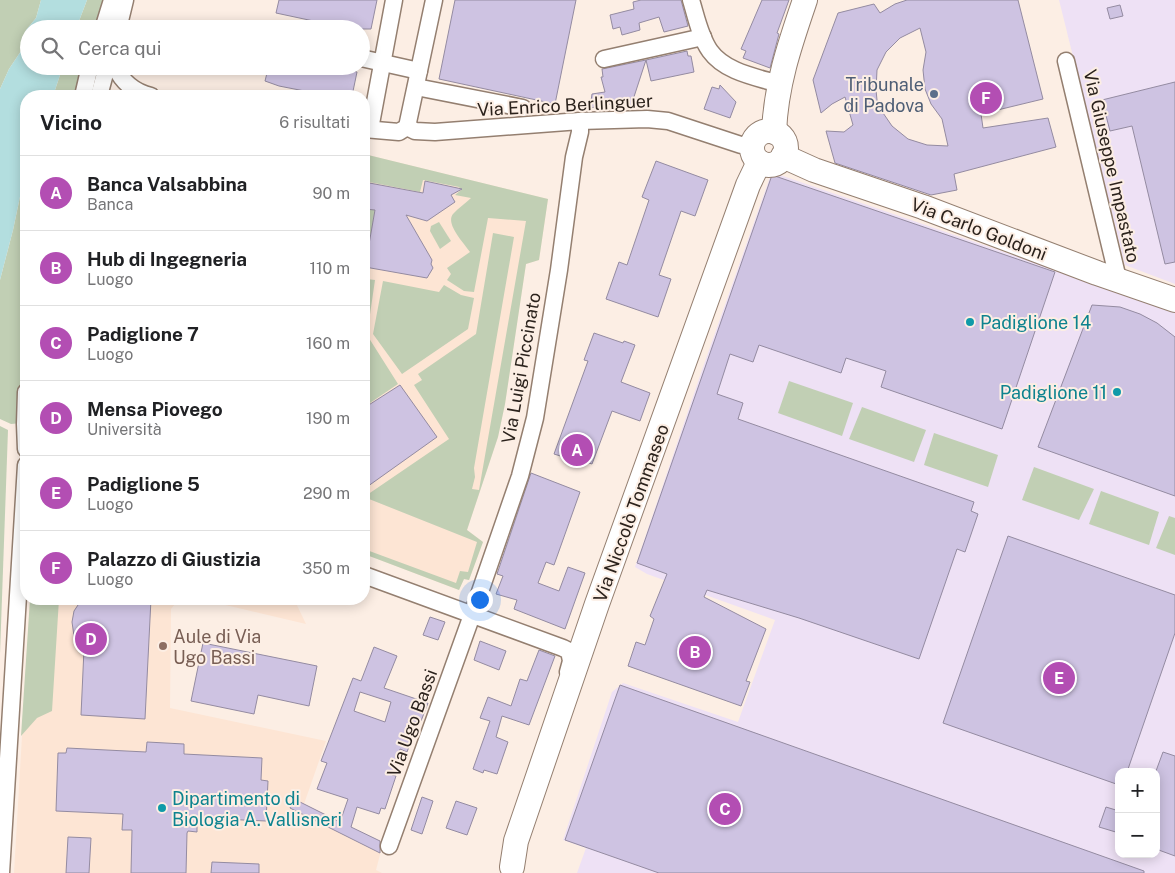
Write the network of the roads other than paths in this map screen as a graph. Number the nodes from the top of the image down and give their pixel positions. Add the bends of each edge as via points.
1 (112, 0) edge
2 (125, 0) edge
3 (394, 0) edge
4 (434, 0) edge
5 (691, 0) edge
6 (805, 0) edge
7 (106, 20) edge
8 (120, 20) edge
9 (703, 37) junction
10 (604, 59) dead end
11 (370, 60) edge
12 (1066, 61) dead end
13 (382, 63) junction
14 (88, 75) edge
15 (105, 75) edge
16 (121, 75) edge
17 (418, 79) junction
18 (779, 84) junction
19 (84, 90) edge
20 (101, 90) edge
21 (135, 90) edge
22 (523, 108) dead end
23 (370, 116) edge
24 (580, 121) junction
25 (407, 127) junction
26 (370, 129) edge
27 (774, 132) junction
28 (756, 153) junction
29 (783, 156) junction
30 (1118, 279) junction
31 (1175, 300) edge
32 (20, 563) edge
33 (370, 577) edge
34 (472, 614) junction
35 (570, 686) junction
36 (389, 846) dead end
37 (511, 871) edge
38 (1, 873) edge

1 - 7 street
2 - 8 street
3 - 13 street
4 - 17 street
5 - 9 street
6 - 18 street
9 - 10 street
9 - 18 street via 709,50 725,65
11 - 13 street
12 - 30 street, Via Giuseppe Impastato
13 - 17 street
13 - 23 street
14 - 19 street
15 - 20 street
16 - 21 street
17 - 22 street
17 - 25 street
18 - 27 street
24 - 25 street, Via Enrico Berlinguer via 435,132 415,131
24 - 28 street, Via Enrico Berlinguer via 668,121
24 - 34 street, Via Luigi Piccinato via 535,418 520,476
25 - 26 street, Via Enrico Berlinguer via 399,132
27 - 28 street via 758,135
27 - 29 street via 784,142
28 - 29 street via 764,164 775,164
28 - 35 street, Via Niccolò Tommaseo via 748,185
29 - 30 street, Via Carlo Goldoni
30 - 31 street, Via Carlo Goldoni
32 - 38 street
33 - 34 street
34 - 35 street via 569,652 571,661 567,674
34 - 36 street, Via Ugo Bassi
35 - 37 street, Via Niccolò Tommaseo via 516,841

